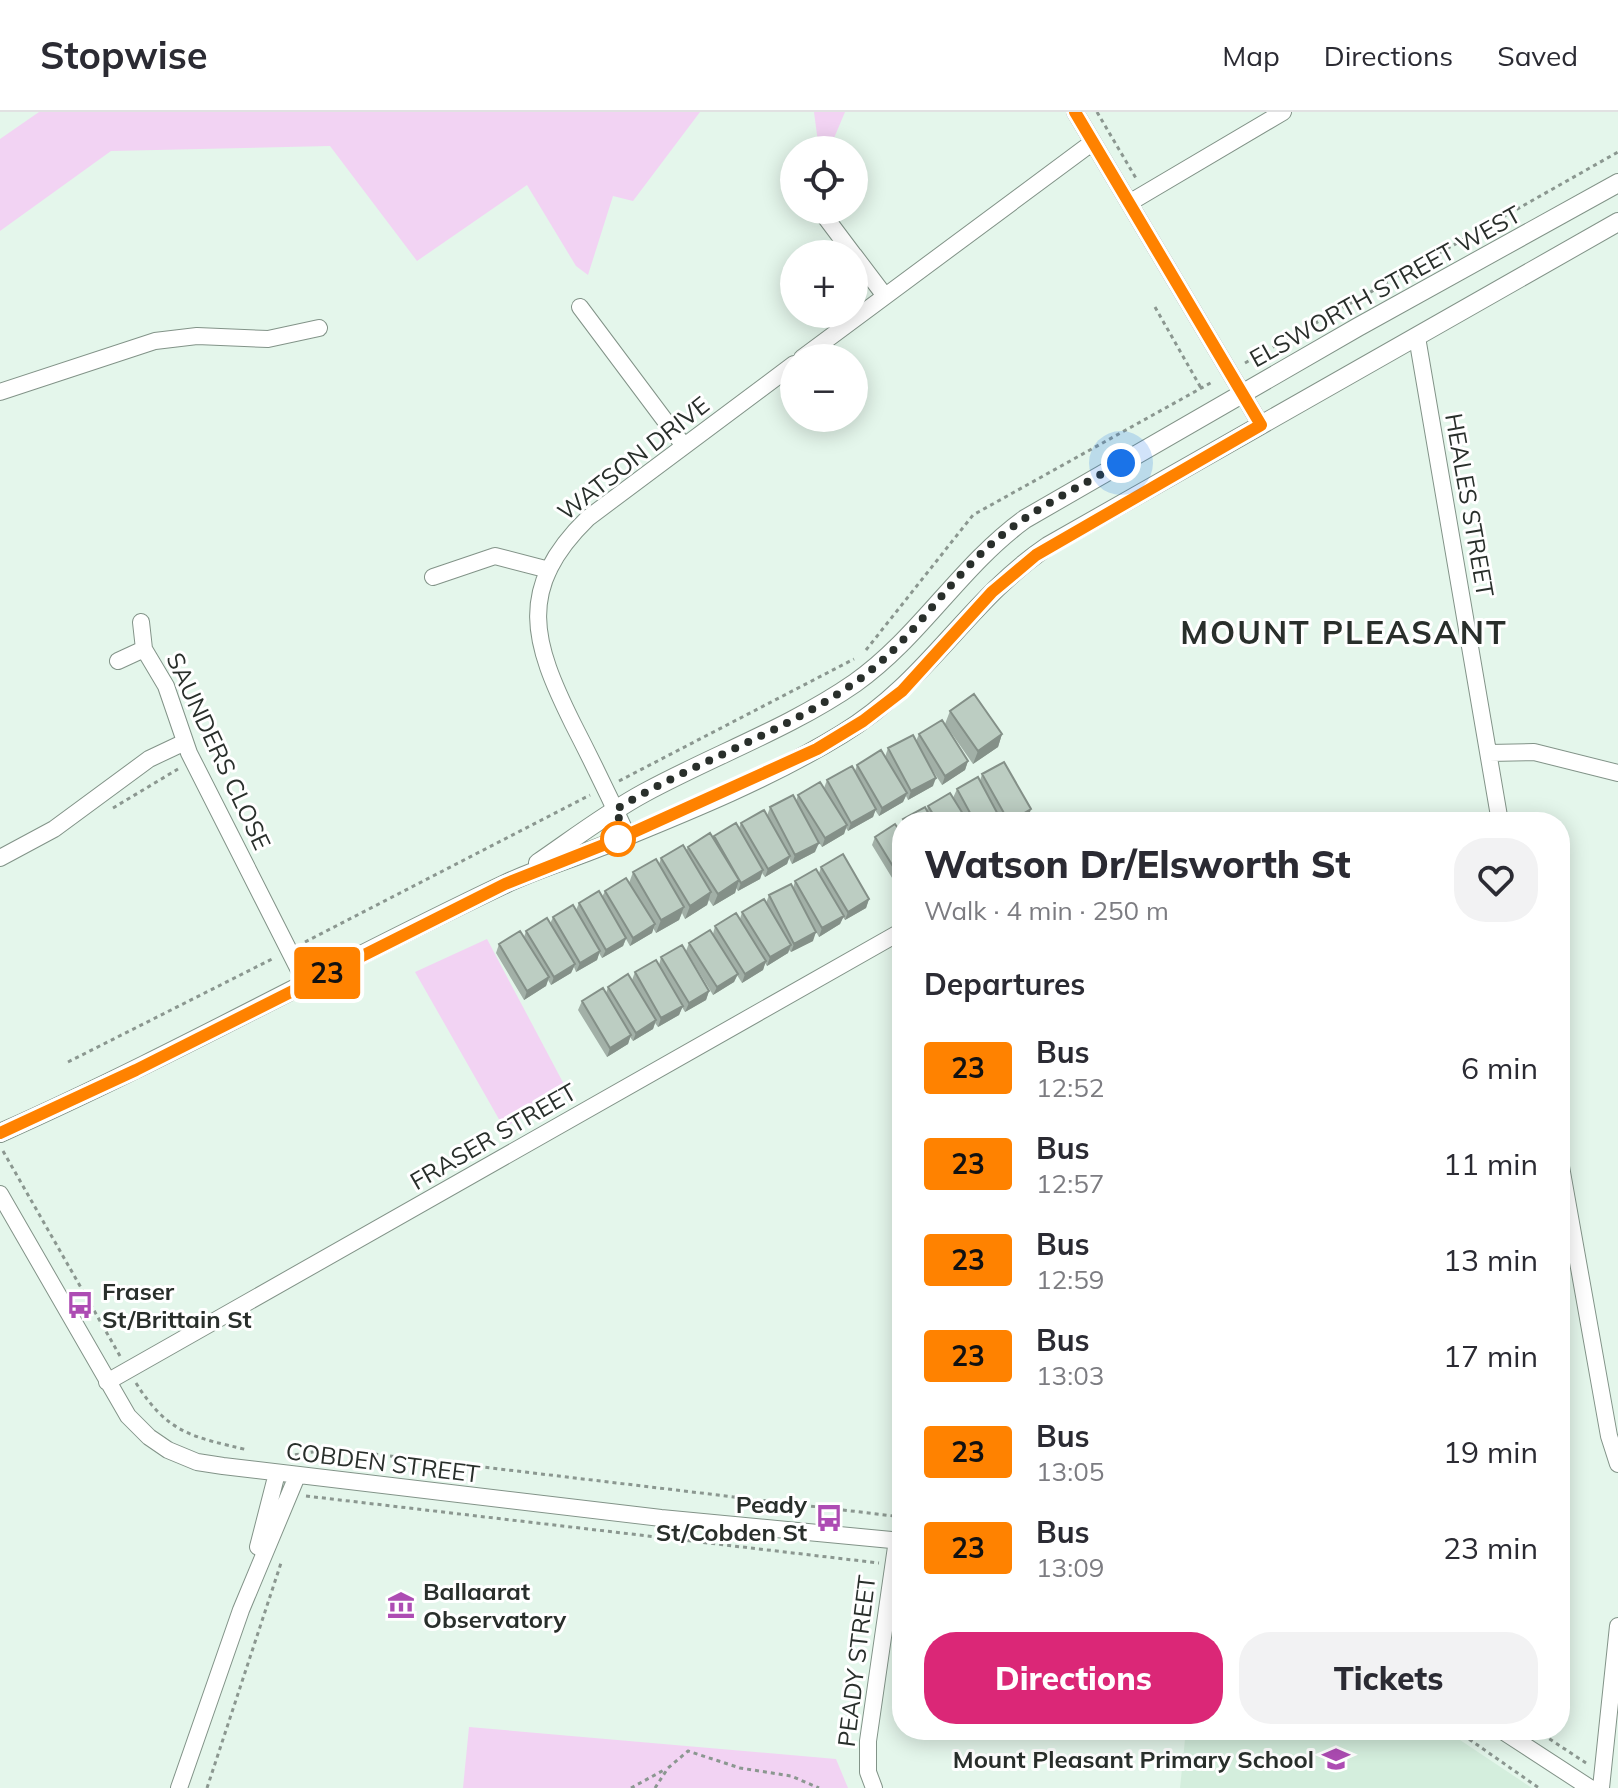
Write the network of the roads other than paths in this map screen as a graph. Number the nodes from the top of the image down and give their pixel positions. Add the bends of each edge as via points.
1 (1075, 112) edge
2 (1283, 112) edge
3 (1093, 142) junction
4 (1618, 183) edge
5 (1129, 203) junction
6 (1618, 222) edge
7 (831, 224) edge
8 (843, 240) edge
9 (868, 273) edge
10 (885, 296) junction
11 (580, 307) dead end
12 (319, 328) dead end
13 (1417, 337) junction
14 (821, 344) edge
15 (780, 374) edge
16 (0, 392) edge
17 (1243, 393) junction
18 (1261, 425) junction
19 (684, 446) junction
20 (549, 570) junction
21 (433, 577) dead end
22 (141, 622) dead end
23 (144, 649) junction
24 (118, 661) dead end
25 (185, 742) junction
26 (1489, 753) junction
27 (1618, 773) edge
28 (615, 810) junction
29 (1498, 812) edge
30 (627, 835) junction
31 (0, 858) edge
32 (505, 884) junction
33 (892, 937) edge
34 (306, 984) junction
35 (0, 1133) edge
36 (0, 1194) edge
37 (1570, 1217) edge
38 (107, 1382) junction
39 (1618, 1464) edge
40 (277, 1473) junction
41 (297, 1476) junction
42 (892, 1539) edge
43 (892, 1572) edge
44 (241, 1610) junction
45 (1618, 1626) edge
46 (1516, 1740) edge
47 (179, 1788) edge
48 (874, 1788) edge
49 (1590, 1788) edge
50 (1601, 1788) edge

1 - 3 street
2 - 5 street
3 - 5 street
3 - 10 street
4 - 17 street, ELSWORTH STREET WEST
5 - 17 street
6 - 13 street, ELSWORTH STREET WEST
7 - 8 street
9 - 10 street
10 - 14 street
11 - 19 street
12 - 16 street via 268,339 197,336 155,341
13 - 18 street, ELSWORTH STREET WEST
13 - 26 street, HEALES STREET
15 - 19 street, WATSON DRIVE
17 - 18 street
17 - 28 street, ELSWORTH STREET WEST via 1005,533 960,575 907,639 843,691
18 - 30 street, ELSWORTH STREET WEST via 1036,555 998,586 917,676 863,721 798,759
19 - 20 street, WATSON DRIVE via 588,518 560,548
20 - 21 street via 495,556
20 - 28 street, WATSON DRIVE via 539,603 542,654 609,782
22 - 23 street, SAUNDERS CLOSE
23 - 24 street
23 - 25 street, SAUNDERS CLOSE via 166,686
25 - 31 street via 149,759 54,829
25 - 34 street, SAUNDERS CLOSE
26 - 27 street via 1534,752
26 - 29 street, HEALES STREET
28 - 30 street, WATSON DRIVE
28 - 32 street, ELSWORTH STREET WEST
30 - 32 street, ELSWORTH STREET WEST
32 - 34 street, ELSWORTH STREET WEST
33 - 38 street, FRASER STREET
34 - 35 street, ELSWORTH STREET WEST
36 - 38 street, COBDEN STREET
37 - 39 street
38 - 40 street, COBDEN STREET via 137,1426 168,1450 197,1462
40 - 41 street, COBDEN STREET
40 - 44 street
41 - 42 street, COBDEN STREET
41 - 44 street
43 - 48 street, PEADY STREET via 868,1741
44 - 47 street
45 - 50 street
46 - 49 street

